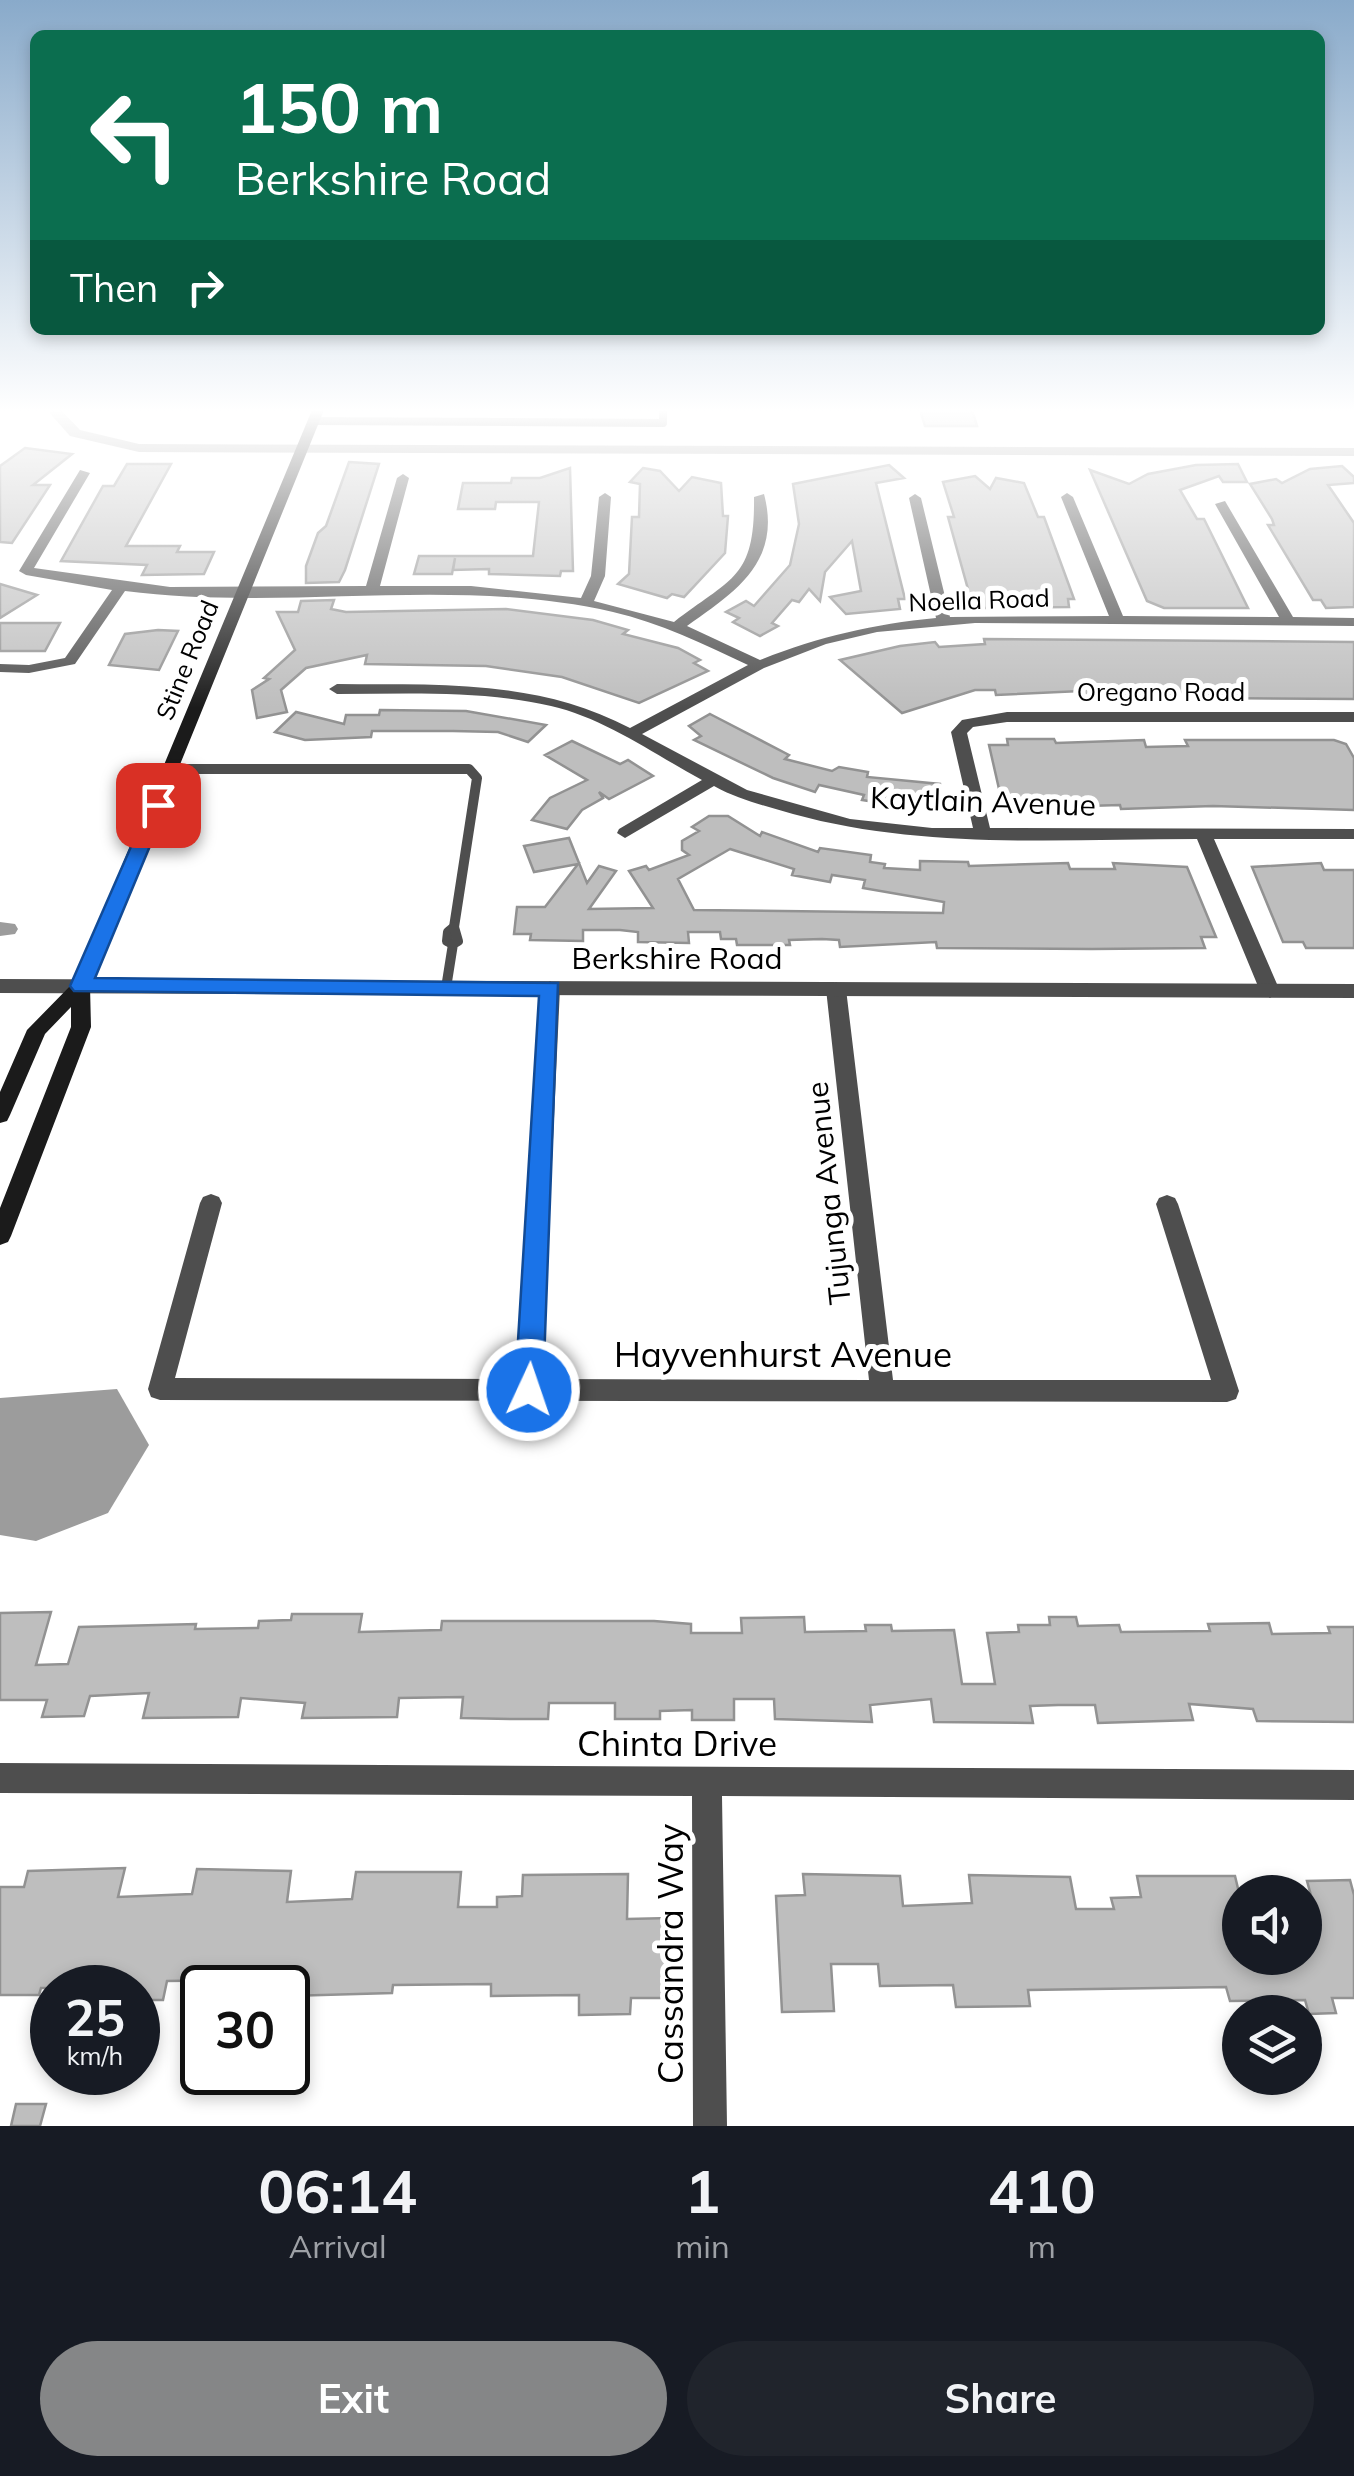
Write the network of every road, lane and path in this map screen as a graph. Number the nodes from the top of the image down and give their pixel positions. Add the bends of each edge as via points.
1 (63, 509) edge
2 (279, 509) edge
3 (394, 509) edge
4 (604, 509) edge
5 (761, 509) edge
6 (918, 509) edge
7 (1072, 509) edge
8 (1224, 509) edge
9 (120, 588) junction
10 (245, 591) junction
11 (372, 591) junction
12 (587, 600) junction
13 (1117, 619) junction
14 (944, 621) junction
15 (1288, 621) junction
16 (1354, 622) edge
17 (680, 624) junction
18 (758, 665) junction
19 (0, 668) edge
20 (337, 689) dead end
21 (1354, 717) edge
22 (629, 735) junction
23 (173, 769) junction
24 (710, 781) junction
25 (625, 834) dead end
26 (983, 834) junction
27 (1204, 834) junction
28 (1354, 834) edge
29 (0, 986) edge
30 (81, 986) junction
31 (446, 988) junction
32 (550, 988) junction
33 (836, 989) junction
34 (1270, 991) junction
35 (1354, 991) edge
36 (0, 1114) edge
37 (211, 1204) dead end
38 (1167, 1204) dead end
39 (0, 1236) edge
40 (529, 1390) junction
41 (882, 1390) junction
42 (0, 1778) edge
43 (707, 1782) junction
44 (1354, 1785) edge
45 (710, 2126) edge

1 - 9 street via 26,571
2 - 10 main road, Stine Road
3 - 11 street
4 - 12 street via 598,576
5 - 17 street via 763,540 752,566
6 - 14 street
7 - 13 street
8 - 15 street
9 - 10 street
9 - 19 street via 70,661
10 - 11 street
10 - 23 main road, Stine Road
11 - 12 street
12 - 17 street
13 - 14 street, Noella Road
13 - 15 street, Noella Road
14 - 18 street, Noella Road via 850,634
15 - 16 street, Noella Road
17 - 18 street
18 - 22 street, Noella Road
20 - 22 street, Kaytlain Avenue via 504,692 578,709
21 - 26 street, Oregano Road via 968,722 959,732
22 - 24 street, Kaytlain Avenue
23 - 30 main road, Stine Road
23 - 31 lane via 469,769 477,778
24 - 25 street
24 - 26 street, Kaytlain Avenue via 776,807 849,824
26 - 27 street, Kaytlain Avenue
27 - 28 street, Kaytlain Avenue
27 - 34 street
29 - 30 street, Berkshire Road
30 - 31 street, Berkshire Road
30 - 36 main road, Stine Road via 36,1030
30 - 39 main road, Stine Road via 81,1027
31 - 32 street, Berkshire Road
32 - 33 street, Berkshire Road
32 - 40 street
33 - 34 street, Berkshire Road
33 - 41 street, Tujunga Avenue
34 - 35 street, Berkshire Road
37 - 40 street, Hayvenhurst Avenue via 160,1390
38 - 41 street, Hayvenhurst Avenue via 1227,1390
40 - 41 street, Hayvenhurst Avenue
42 - 43 street, Chinta Drive
43 - 44 street, Chinta Drive
43 - 45 street, Cassandra Way

